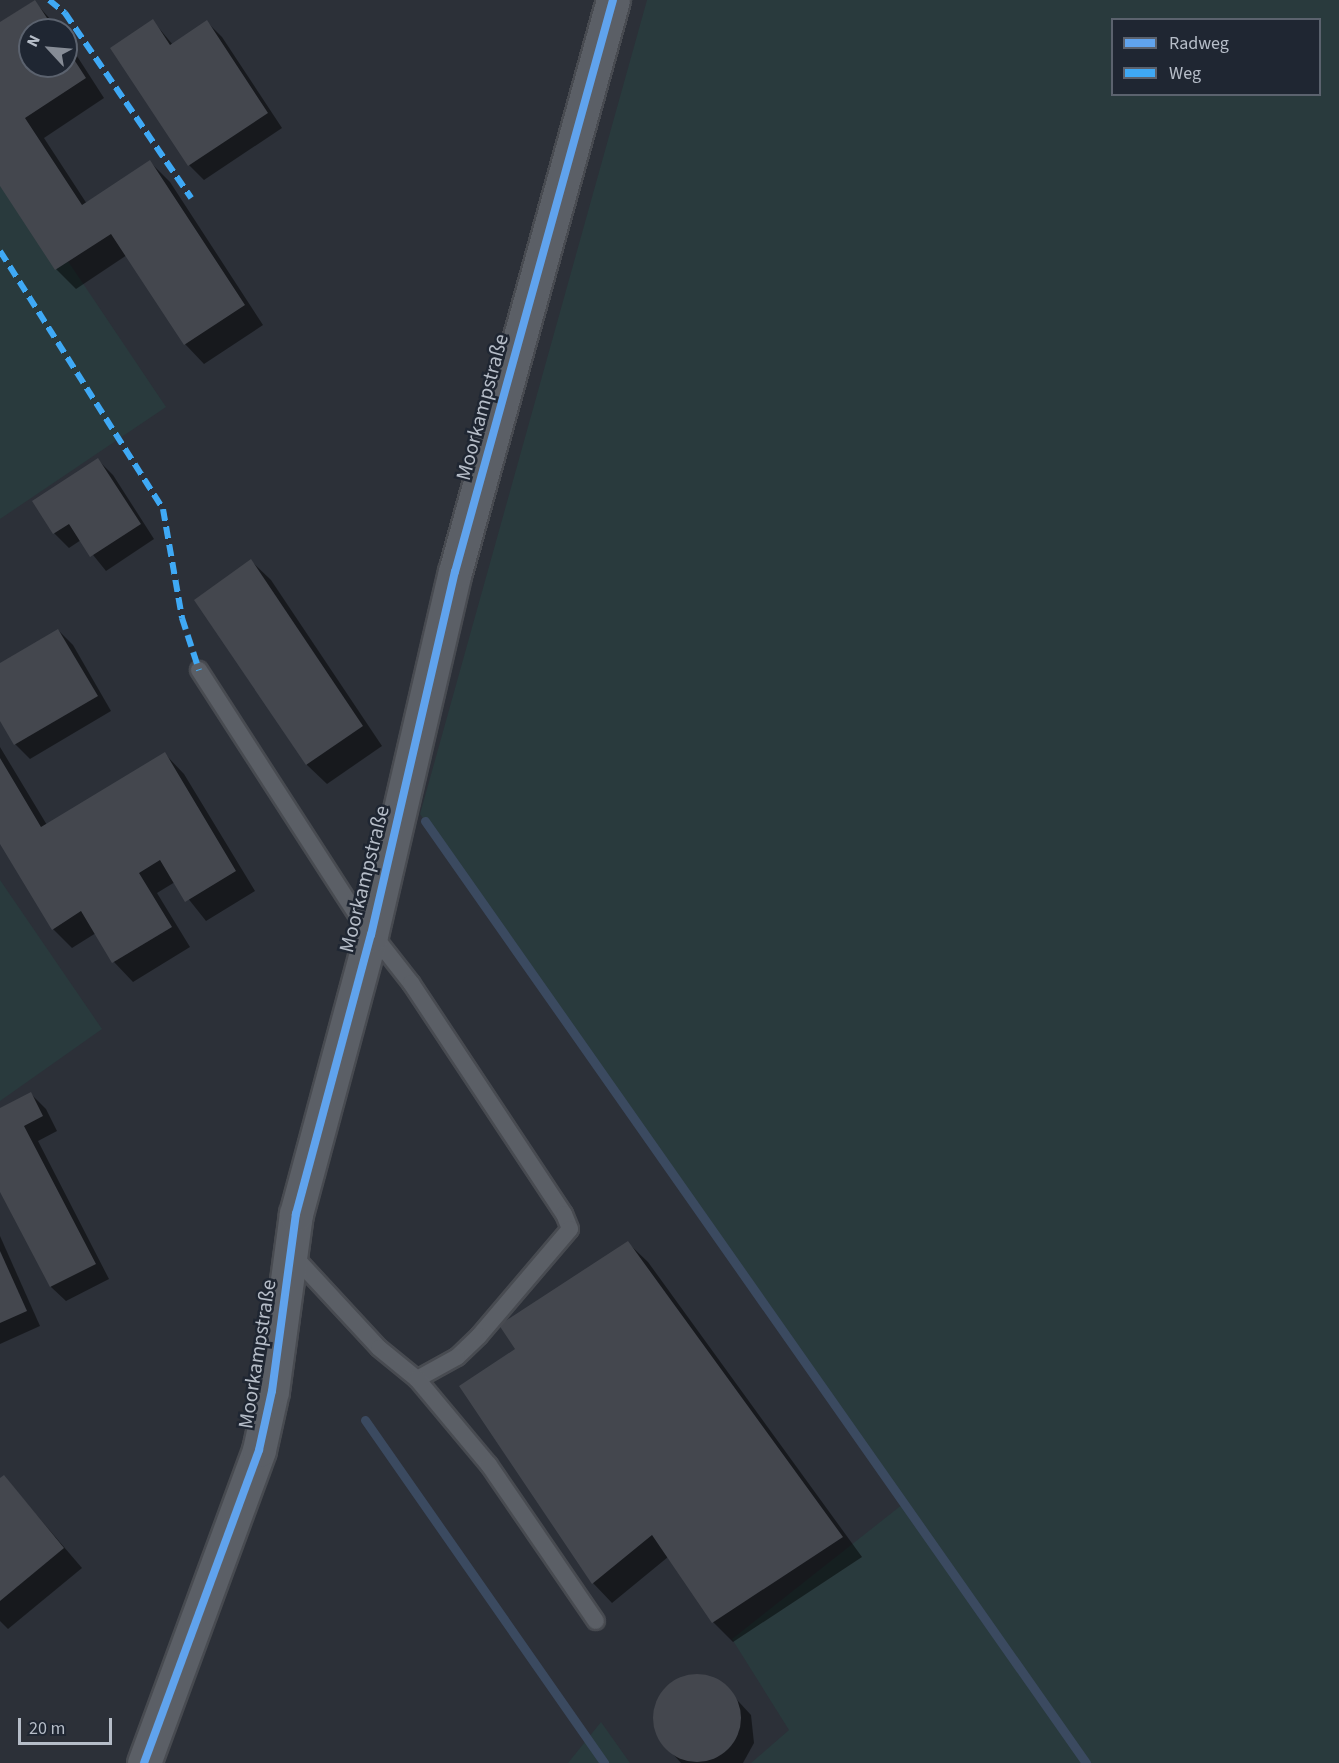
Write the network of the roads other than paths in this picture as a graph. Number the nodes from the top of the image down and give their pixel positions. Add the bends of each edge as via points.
1 (613, 0) edge
2 (199, 670) dead end
3 (371, 934) junction
4 (291, 1252) junction
5 (417, 1379) junction
6 (596, 1621) dead end
7 (144, 1763) edge

1 - 3 street, Moorkampstraße via 456,572
2 - 3 lane
3 - 4 street, Moorkampstraße via 296,1214
3 - 5 lane via 411,983 564,1214 570,1229 479,1336 457,1357
4 - 5 lane via 380,1348
4 - 7 street, Moorkampstraße via 272,1391 259,1450
5 - 6 lane via 489,1465

